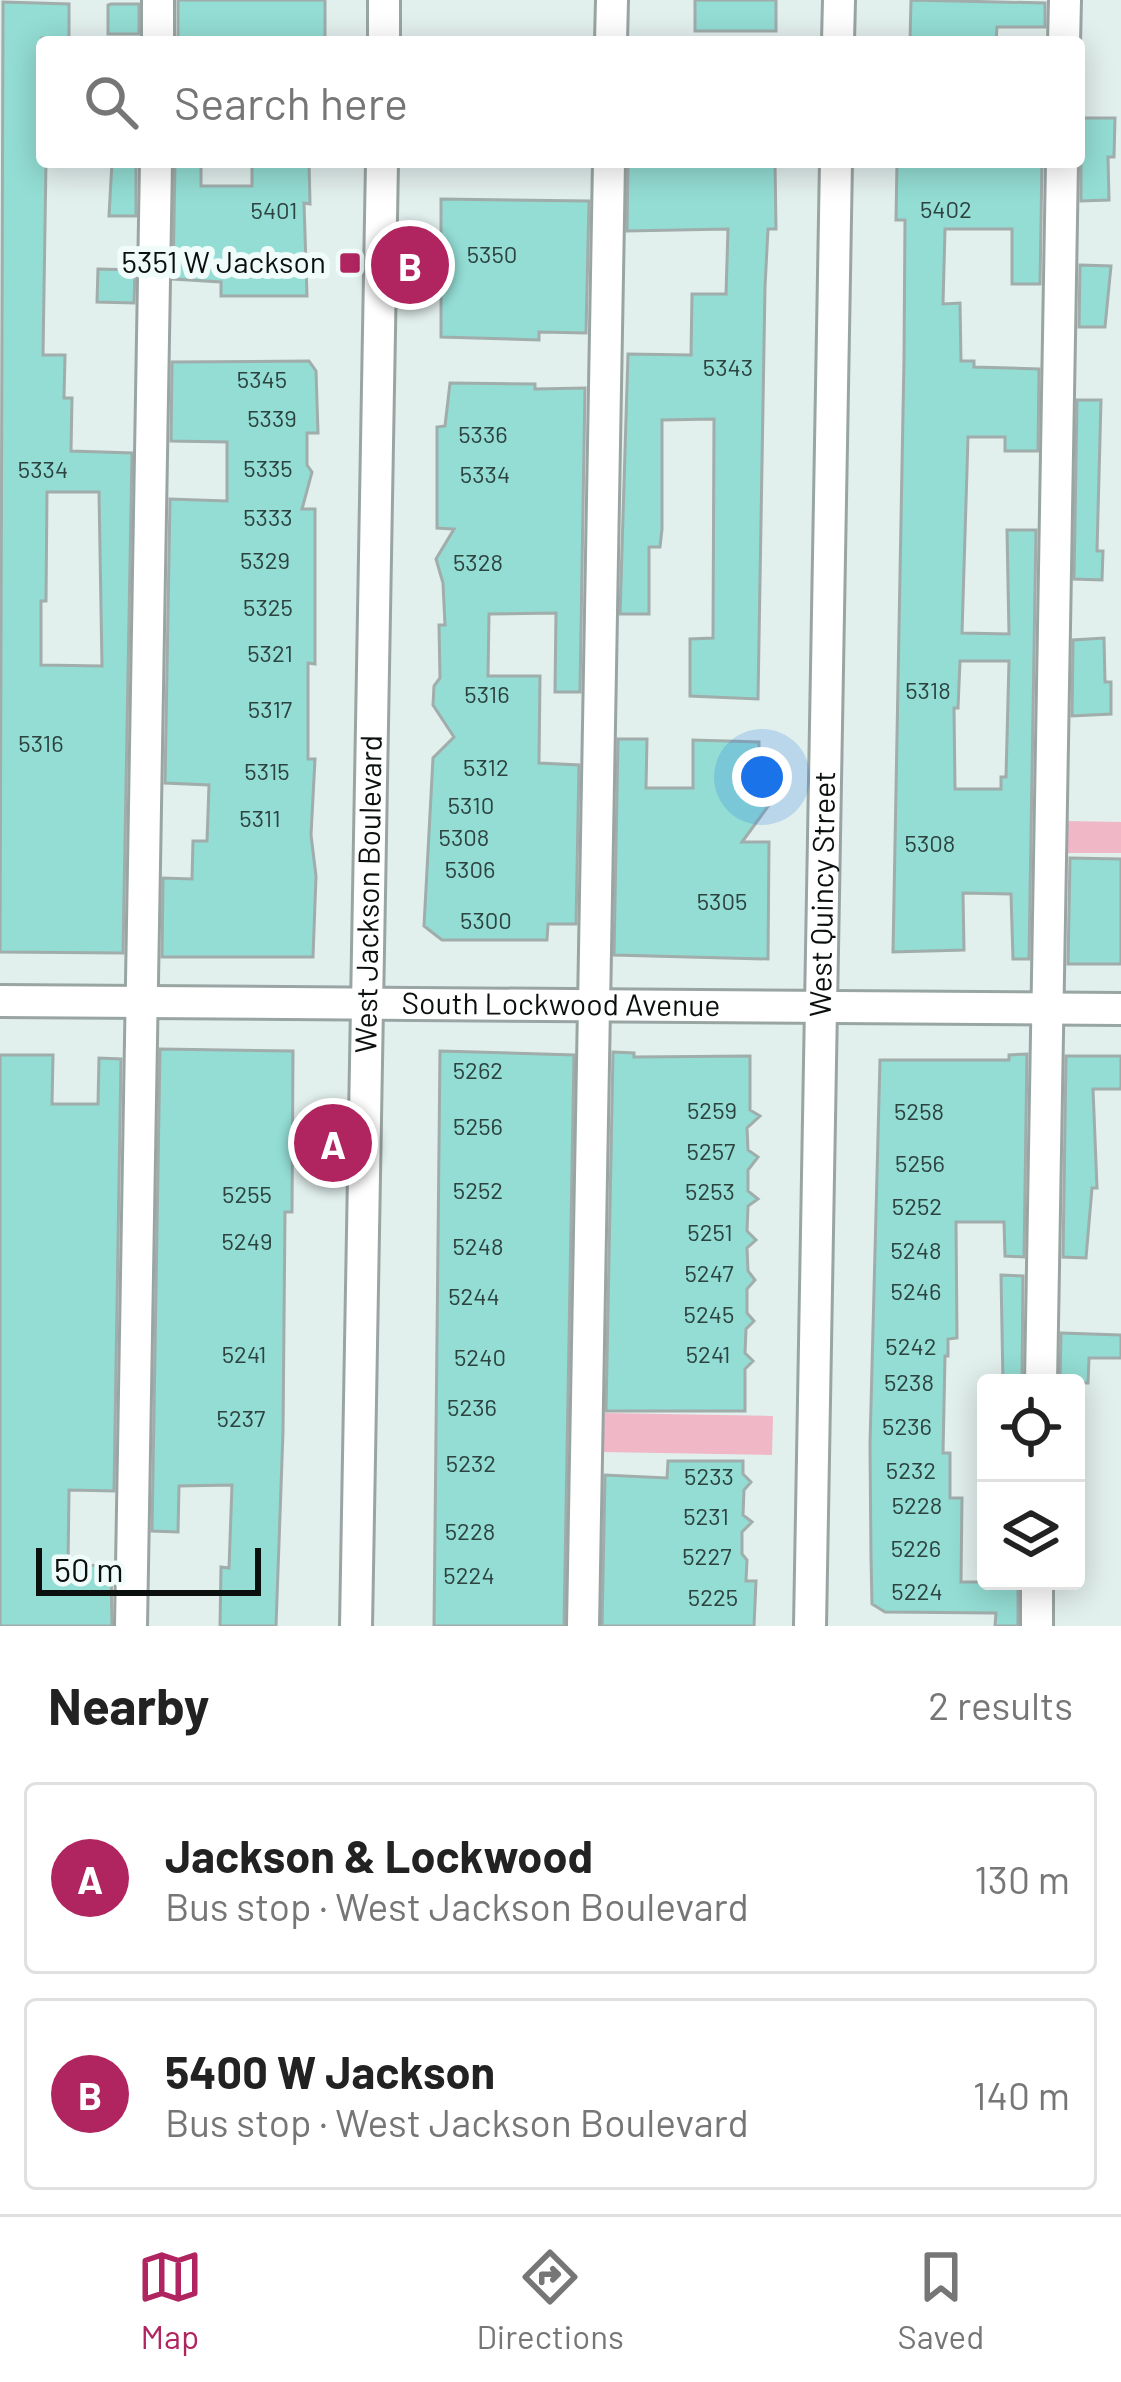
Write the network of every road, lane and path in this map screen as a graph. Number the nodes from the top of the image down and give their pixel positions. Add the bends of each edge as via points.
1 (158, 0) edge
2 (385, 0) edge
3 (612, 0) edge
4 (839, 0) edge
5 (1065, 0) edge
6 (158, 36) edge
7 (384, 36) edge
8 (611, 36) edge
9 (838, 36) edge
10 (1064, 36) edge
11 (156, 168) edge
12 (382, 168) edge
13 (609, 168) edge
14 (836, 168) edge
15 (1062, 168) edge
16 (0, 1000) edge
17 (142, 1001) junction
18 (367, 1003) junction
19 (594, 1005) junction
20 (820, 1007) junction
21 (1047, 1008) junction
22 (1121, 1009) edge
23 (1041, 1374) edge
24 (1037, 1590) edge
25 (131, 1626) edge
26 (356, 1626) edge
27 (583, 1626) edge
28 (810, 1626) edge
29 (1036, 1626) edge

1 - 6 street
2 - 7 street
3 - 8 street
4 - 9 street
5 - 10 street
11 - 17 street
12 - 18 street, West Jackson Boulevard
13 - 19 street
14 - 20 street, West Quincy Street
15 - 21 street
16 - 17 street, South Lockwood Avenue
17 - 18 street, South Lockwood Avenue
17 - 25 street
18 - 19 street, South Lockwood Avenue
18 - 26 street, West Jackson Boulevard
19 - 20 street, South Lockwood Avenue
19 - 27 street
20 - 21 street, South Lockwood Avenue
20 - 28 street, West Quincy Street
21 - 22 street, South Lockwood Avenue
21 - 23 street
24 - 29 street

